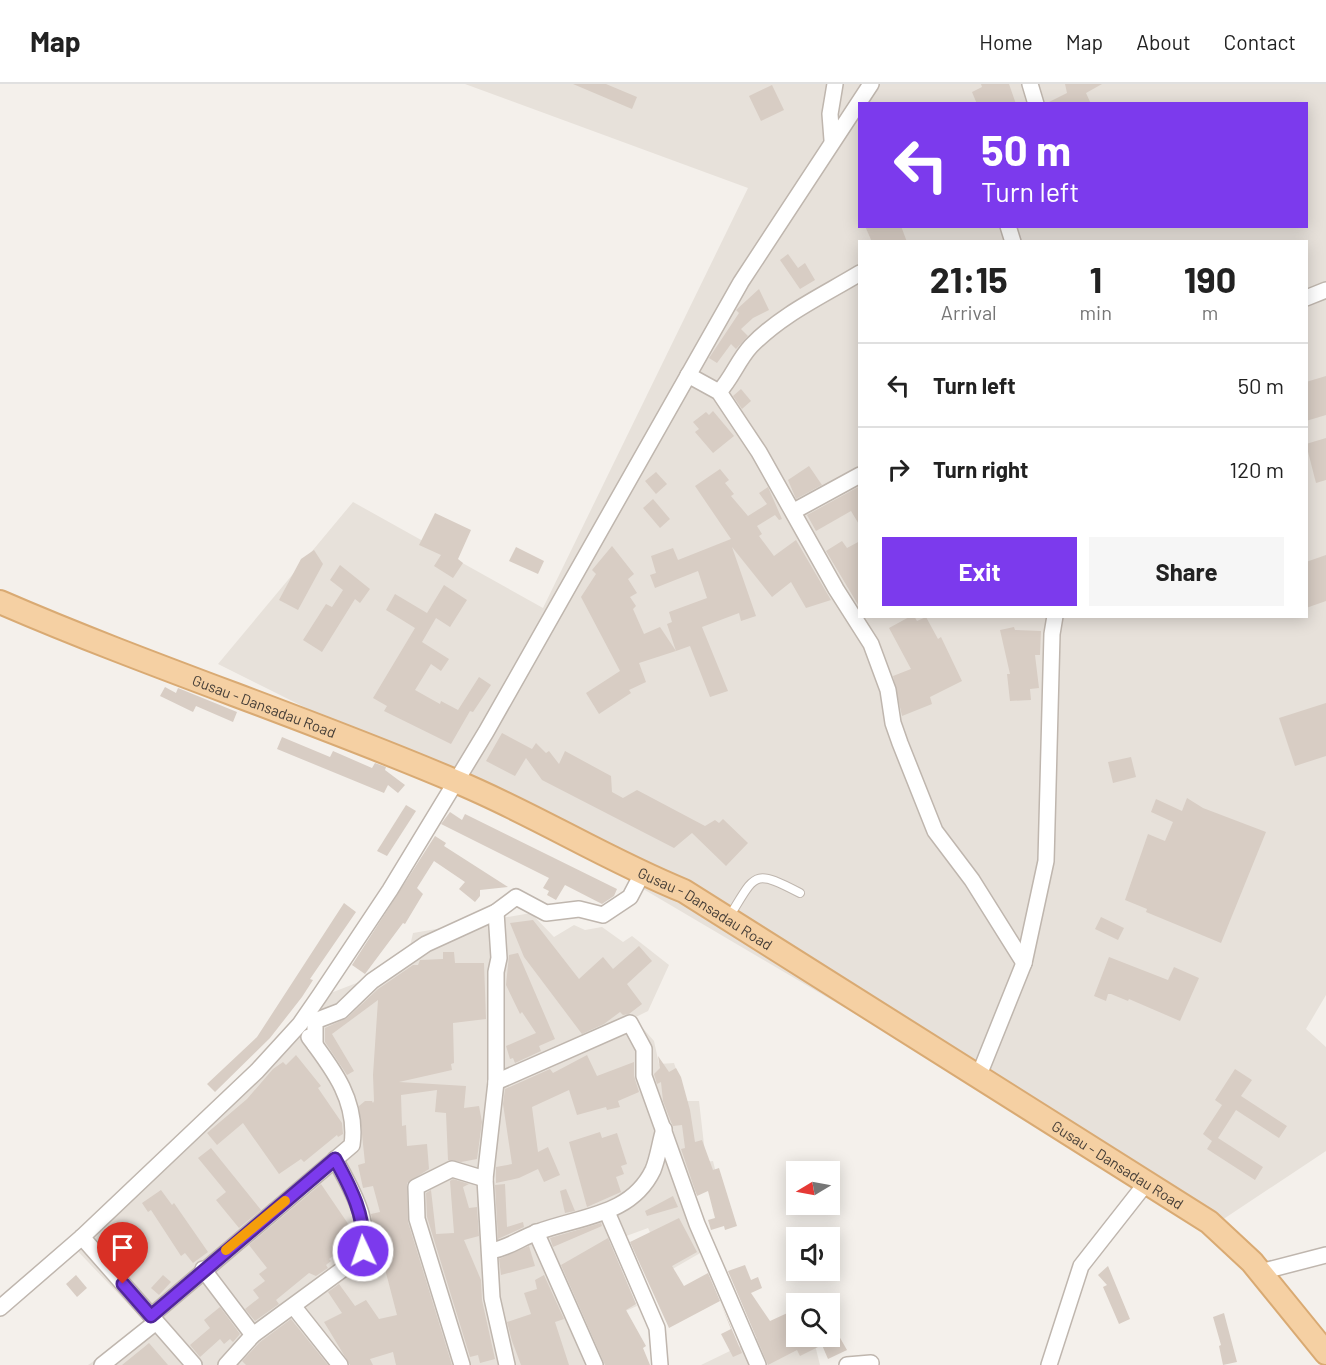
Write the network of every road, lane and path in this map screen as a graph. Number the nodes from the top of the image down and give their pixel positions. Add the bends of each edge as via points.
1 (835, 84) edge
2 (871, 84) edge
3 (1030, 84) edge
4 (858, 102) edge
5 (1035, 102) edge
6 (858, 103) edge
7 (832, 140) junction
8 (858, 274) edge
9 (1326, 290) edge
10 (1308, 297) edge
11 (688, 375) junction
12 (719, 392) junction
13 (858, 476) edge
14 (794, 511) junction
15 (0, 602) edge
16 (1055, 618) edge
17 (457, 781) junction
18 (642, 874) junction
19 (800, 893) dead end
20 (496, 912) junction
21 (728, 918) junction
22 (1024, 963) junction
23 (300, 1024) junction
24 (315, 1045) junction
25 (979, 1075) junction
26 (496, 1082) junction
27 (664, 1130) junction
28 (335, 1159) junction
29 (485, 1179) junction
30 (1147, 1182) junction
31 (607, 1212) junction
32 (536, 1232) junction
33 (82, 1237) junction
34 (491, 1251) junction
35 (1326, 1255) edge
36 (203, 1269) junction
37 (1260, 1272) junction
38 (294, 1307) junction
39 (0, 1308) edge
40 (154, 1319) junction
41 (253, 1335) junction
42 (1326, 1353) edge
43 (871, 1363) dead end
44 (230, 1364) edge
45 (102, 1365) edge
46 (194, 1365) edge
47 (340, 1365) edge
48 (462, 1365) edge
49 (507, 1365) edge
50 (595, 1365) edge
51 (660, 1365) edge
52 (758, 1365) edge
53 (847, 1365) edge
54 (1049, 1365) edge

1 - 7 street via 830,114
2 - 4 street
3 - 5 street
6 - 7 street
7 - 11 street via 741,282
8 - 12 street via 820,294 766,333 741,358 732,378
9 - 10 street
11 - 12 street
11 - 17 street
12 - 14 street
13 - 14 street
14 - 22 street via 871,644 888,690 893,723 935,831 972,880
15 - 17 main road, Gusau - Dansadau Road via 78,636
16 - 22 street via 1046,861
17 - 18 main road, Gusau - Dansadau Road
17 - 23 street
18 - 20 street via 630,897 603,915 579,909 546,913 516,897
18 - 21 main road, Gusau - Dansadau Road via 684,891
19 - 21 lane via 768,876 758,877
20 - 24 street via 426,944 372,981 341,1011 315,1021
20 - 26 street
21 - 25 main road, Gusau - Dansadau Road
22 - 25 street
23 - 24 street
23 - 33 street via 257,1071
24 - 28 street via 337,1075 355,1123 352,1145
25 - 30 main road, Gusau - Dansadau Road
26 - 27 street via 630,1023 644,1048 644,1076
26 - 29 street
27 - 31 street via 648,1178 631,1199
27 - 52 street via 697,1224
28 - 36 street
28 - 38 street via 352,1190 365,1232 363,1251
29 - 34 street
29 - 48 street via 452,1169 416,1187 420,1230
30 - 37 main road, Gusau - Dansadau Road via 1209,1222
30 - 54 street via 1081,1266
31 - 32 street
31 - 51 street via 657,1328
32 - 34 street via 511,1247
32 - 50 street
33 - 39 street
33 - 40 street
34 - 49 street via 492,1298
35 - 37 street
36 - 40 street
36 - 41 street
37 - 42 main road, Gusau - Dansadau Road
38 - 41 street
38 - 47 street
40 - 45 street
40 - 46 street
41 - 44 street
43 - 53 street

